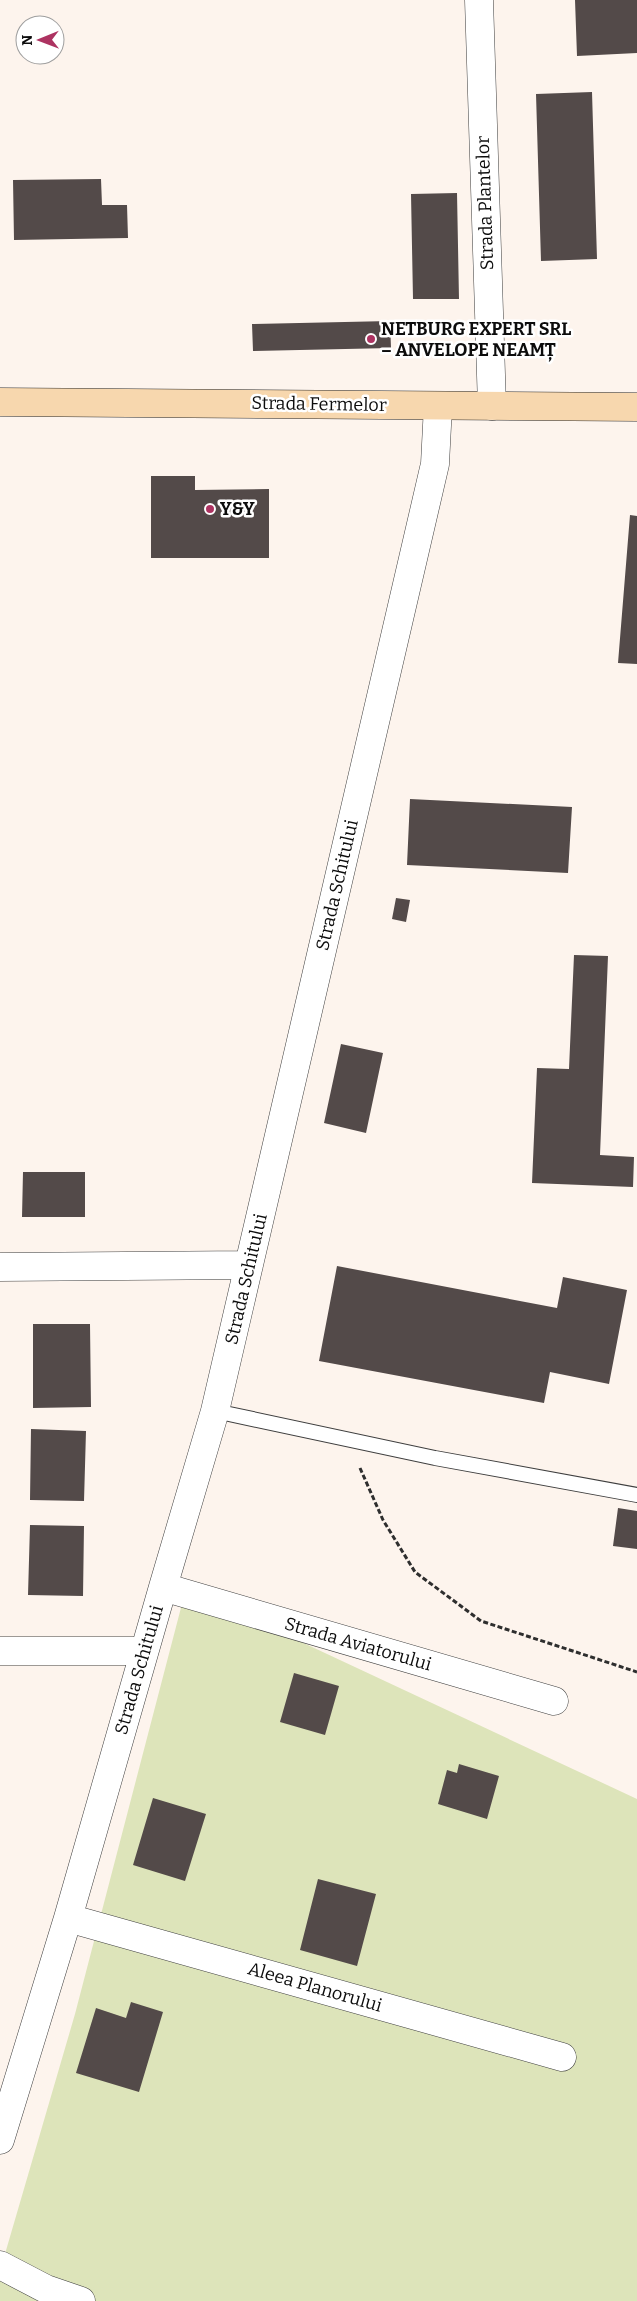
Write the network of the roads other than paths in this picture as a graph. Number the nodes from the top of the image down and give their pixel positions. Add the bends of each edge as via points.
1 (478, 0) edge
2 (0, 402) edge
3 (438, 406) junction
4 (492, 406) junction
5 (637, 406) edge
6 (249, 1265) junction
7 (0, 1267) edge
8 (215, 1411) junction
9 (637, 1495) edge
10 (162, 1587) junction
11 (0, 1651) edge
12 (144, 1651) junction
13 (554, 1701) dead end
14 (68, 1918) junction
15 (562, 2057) dead end
16 (0, 2140) edge
17 (0, 2265) edge
18 (81, 2301) edge

1 - 4 street, Strada Plantelor
2 - 3 street, Strada Fermelor
3 - 4 street, Strada Fermelor
3 - 6 street, Strada Schitului via 435,464
4 - 5 street, Strada Fermelor
6 - 7 street
6 - 8 street, Strada Schitului
8 - 9 lane via 435,1458
8 - 10 street, Strada Schitului
10 - 12 street, Strada Schitului
10 - 13 street, Strada Aviatorului
11 - 12 street
12 - 14 street, Strada Schitului
14 - 15 street, Aleea Planorului
14 - 16 street, Strada Schitului
17 - 18 street via 46,2289

